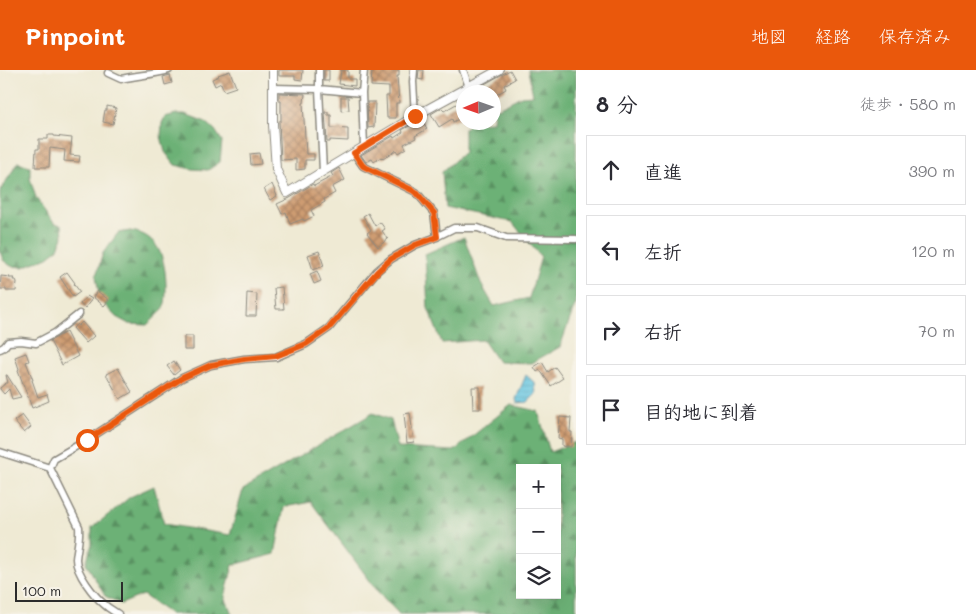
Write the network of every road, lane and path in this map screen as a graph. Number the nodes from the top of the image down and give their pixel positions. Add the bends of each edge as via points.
1 (169, 70) edge
2 (273, 70) edge
3 (319, 70) edge
4 (364, 70) edge
5 (414, 70) edge
6 (463, 70) edge
7 (499, 70) edge
8 (108, 73) dead end
9 (468, 85) edge
10 (473, 85) edge
11 (273, 88) junction
12 (319, 89) junction
13 (362, 93) junction
14 (456, 94) edge
15 (415, 116) junction
16 (364, 147) junction
17 (354, 153) junction
18 (323, 171) junction
19 (437, 237) junction
20 (576, 239) edge
21 (79, 314) dead end
22 (0, 349) edge
23 (0, 452) edge
24 (50, 468) junction
25 (118, 614) edge

1 - 8 street via 121,79
2 - 11 street
3 - 12 street
4 - 13 street
5 - 15 street
6 - 9 street
7 - 10 street
11 - 12 street
11 - 18 street via 276,169 287,192
12 - 13 street
12 - 18 street
13 - 16 street
14 - 15 street
15 - 16 street
16 - 17 street
17 - 18 street
17 - 19 street via 363,166 416,192 434,213
19 - 20 street via 454,228 478,228 506,238
19 - 24 street via 391,259 329,328 306,344 276,356 211,365 182,378 54,459
21 - 22 street via 56,333 36,343 8,342
23 - 24 street
24 - 25 street via 79,528 76,561 82,577 105,606

